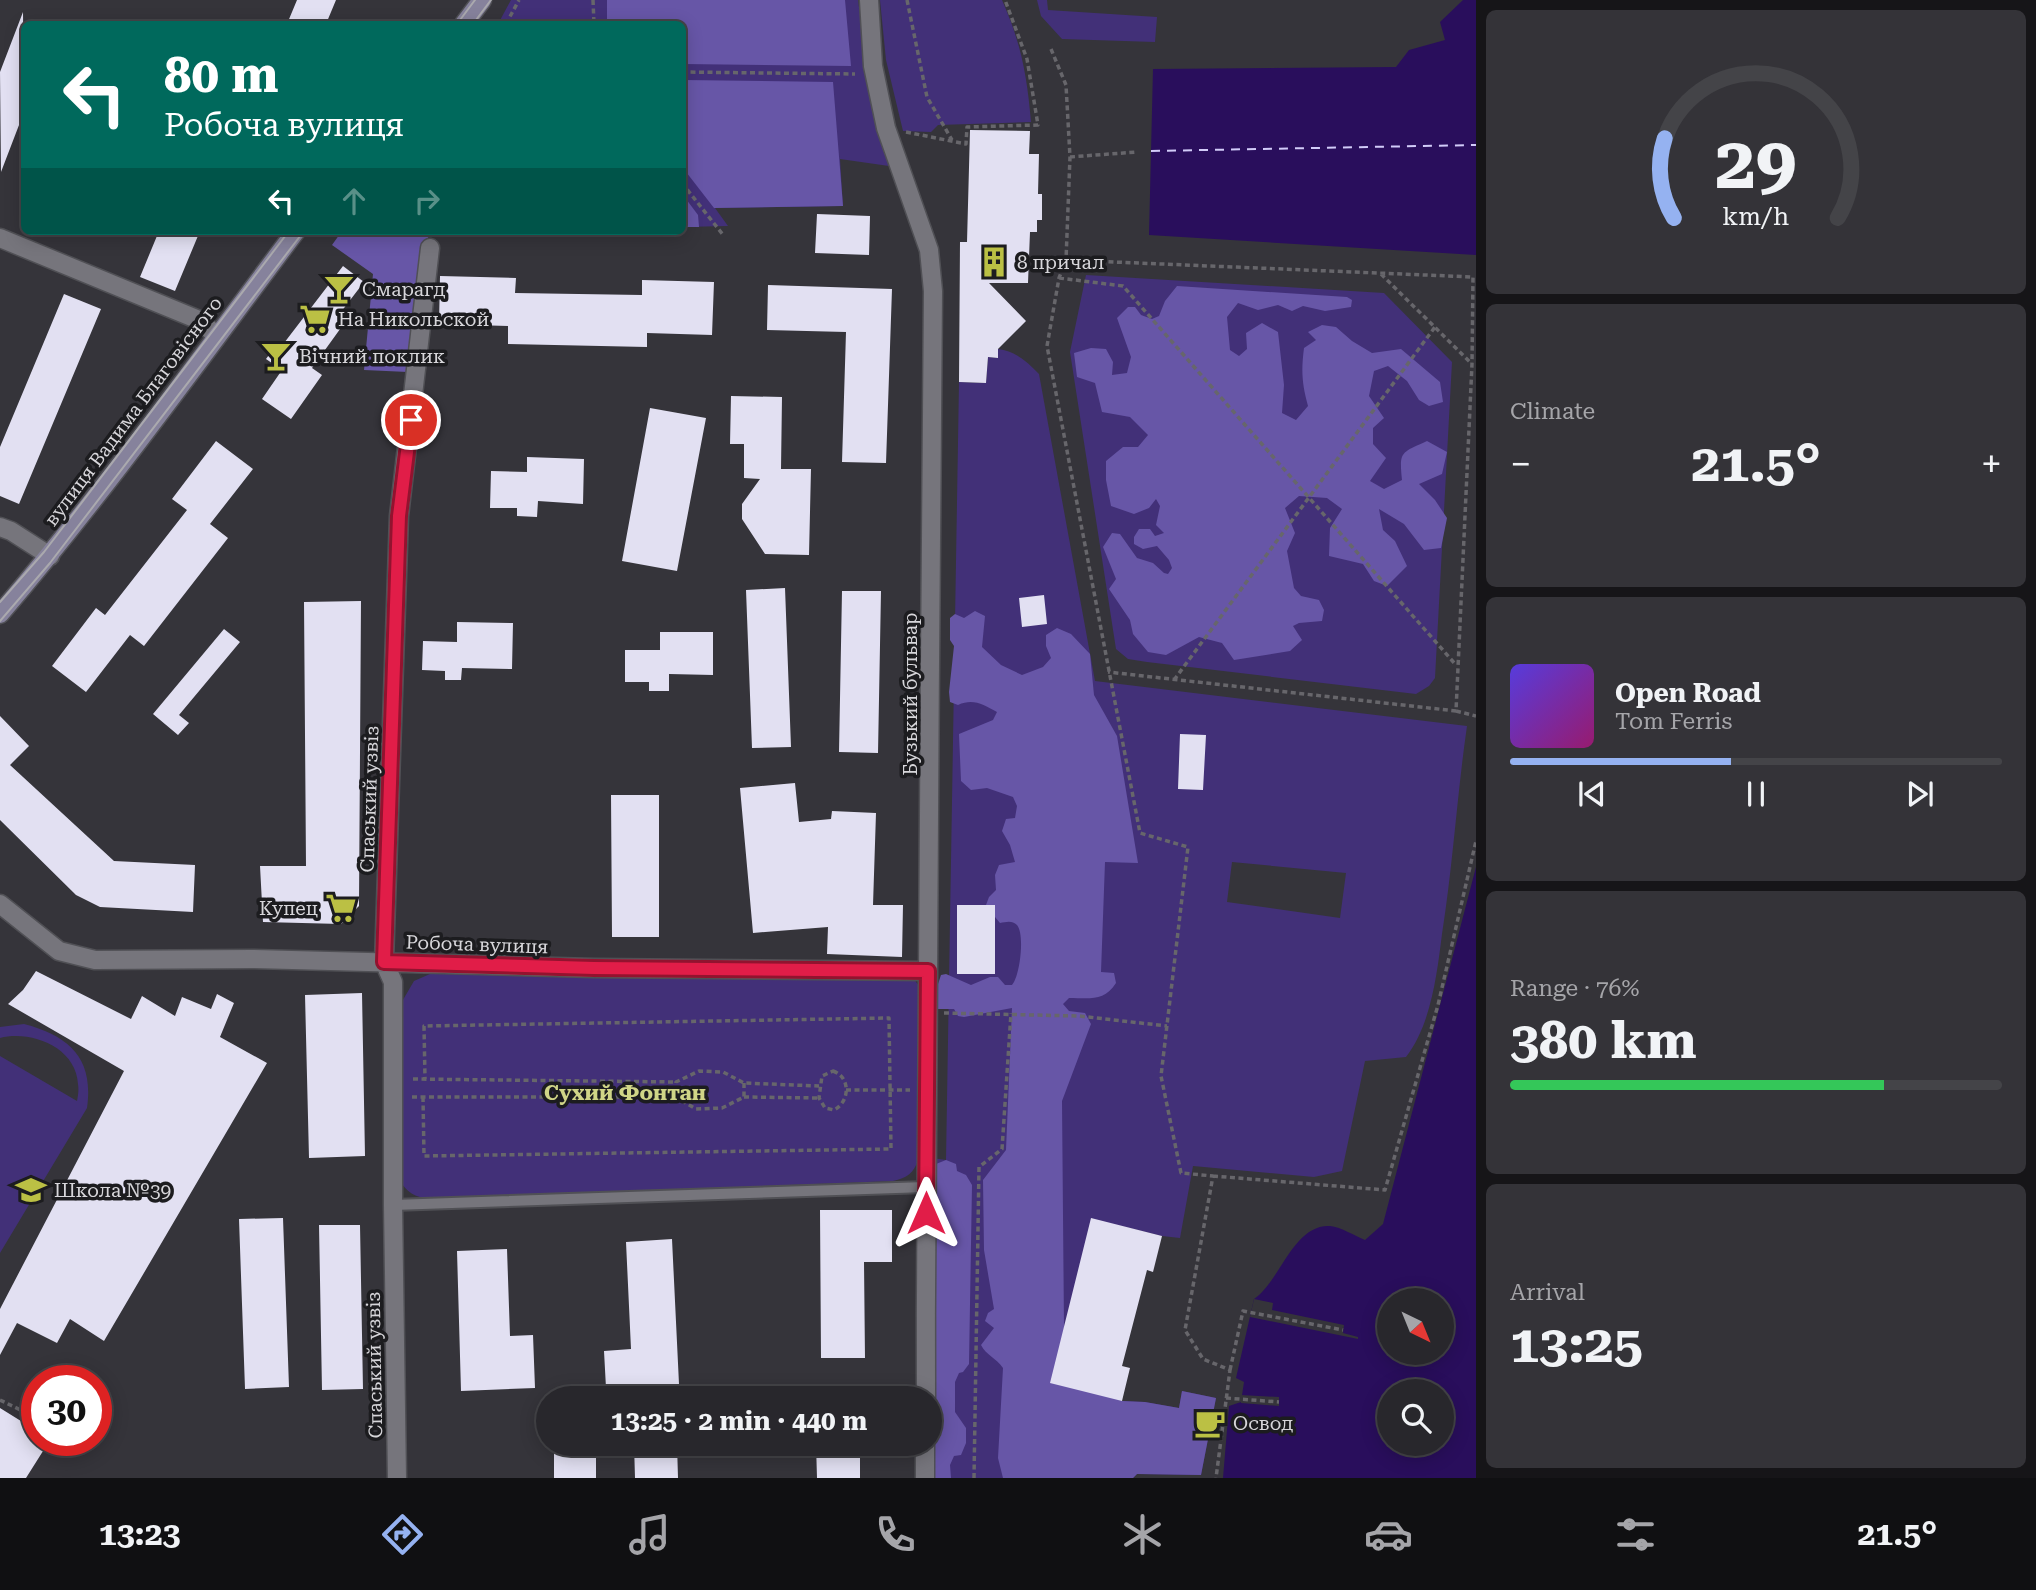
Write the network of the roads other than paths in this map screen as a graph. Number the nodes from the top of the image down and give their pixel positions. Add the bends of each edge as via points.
1 (482, 0) edge
2 (869, 0) edge
3 (466, 21) edge
4 (293, 235) edge
5 (0, 238) edge
6 (430, 248) dead end
7 (217, 336) junction
8 (0, 527) edge
9 (50, 556) junction
10 (0, 614) edge
11 (0, 904) edge
12 (384, 962) junction
13 (928, 971) junction
14 (926, 1187) junction
15 (393, 1205) junction
16 (926, 1386) edge
17 (925, 1456) edge
18 (397, 1478) edge
19 (925, 1478) edge

1 - 3 street
2 - 13 street, Бузький бульвар via 873,66 886,128 929,250 933,291
4 - 7 street, вулиця Вадима Благовісного
5 - 7 street via 198,320
6 - 12 street, Спаський узвіз via 399,516
7 - 9 street, вулиця Вадима Благовісного
8 - 9 street
9 - 10 street, вулиця Вадима Благовісного
11 - 12 street, Робоча вулиця via 59,951 96,960
12 - 13 street, Робоча вулиця
12 - 15 street, Спаський узвіз via 393,982
13 - 14 street, Бузький бульвар
14 - 15 lane
14 - 16 street, Бузький бульвар
15 - 18 street, Спаський узвіз
17 - 19 street

